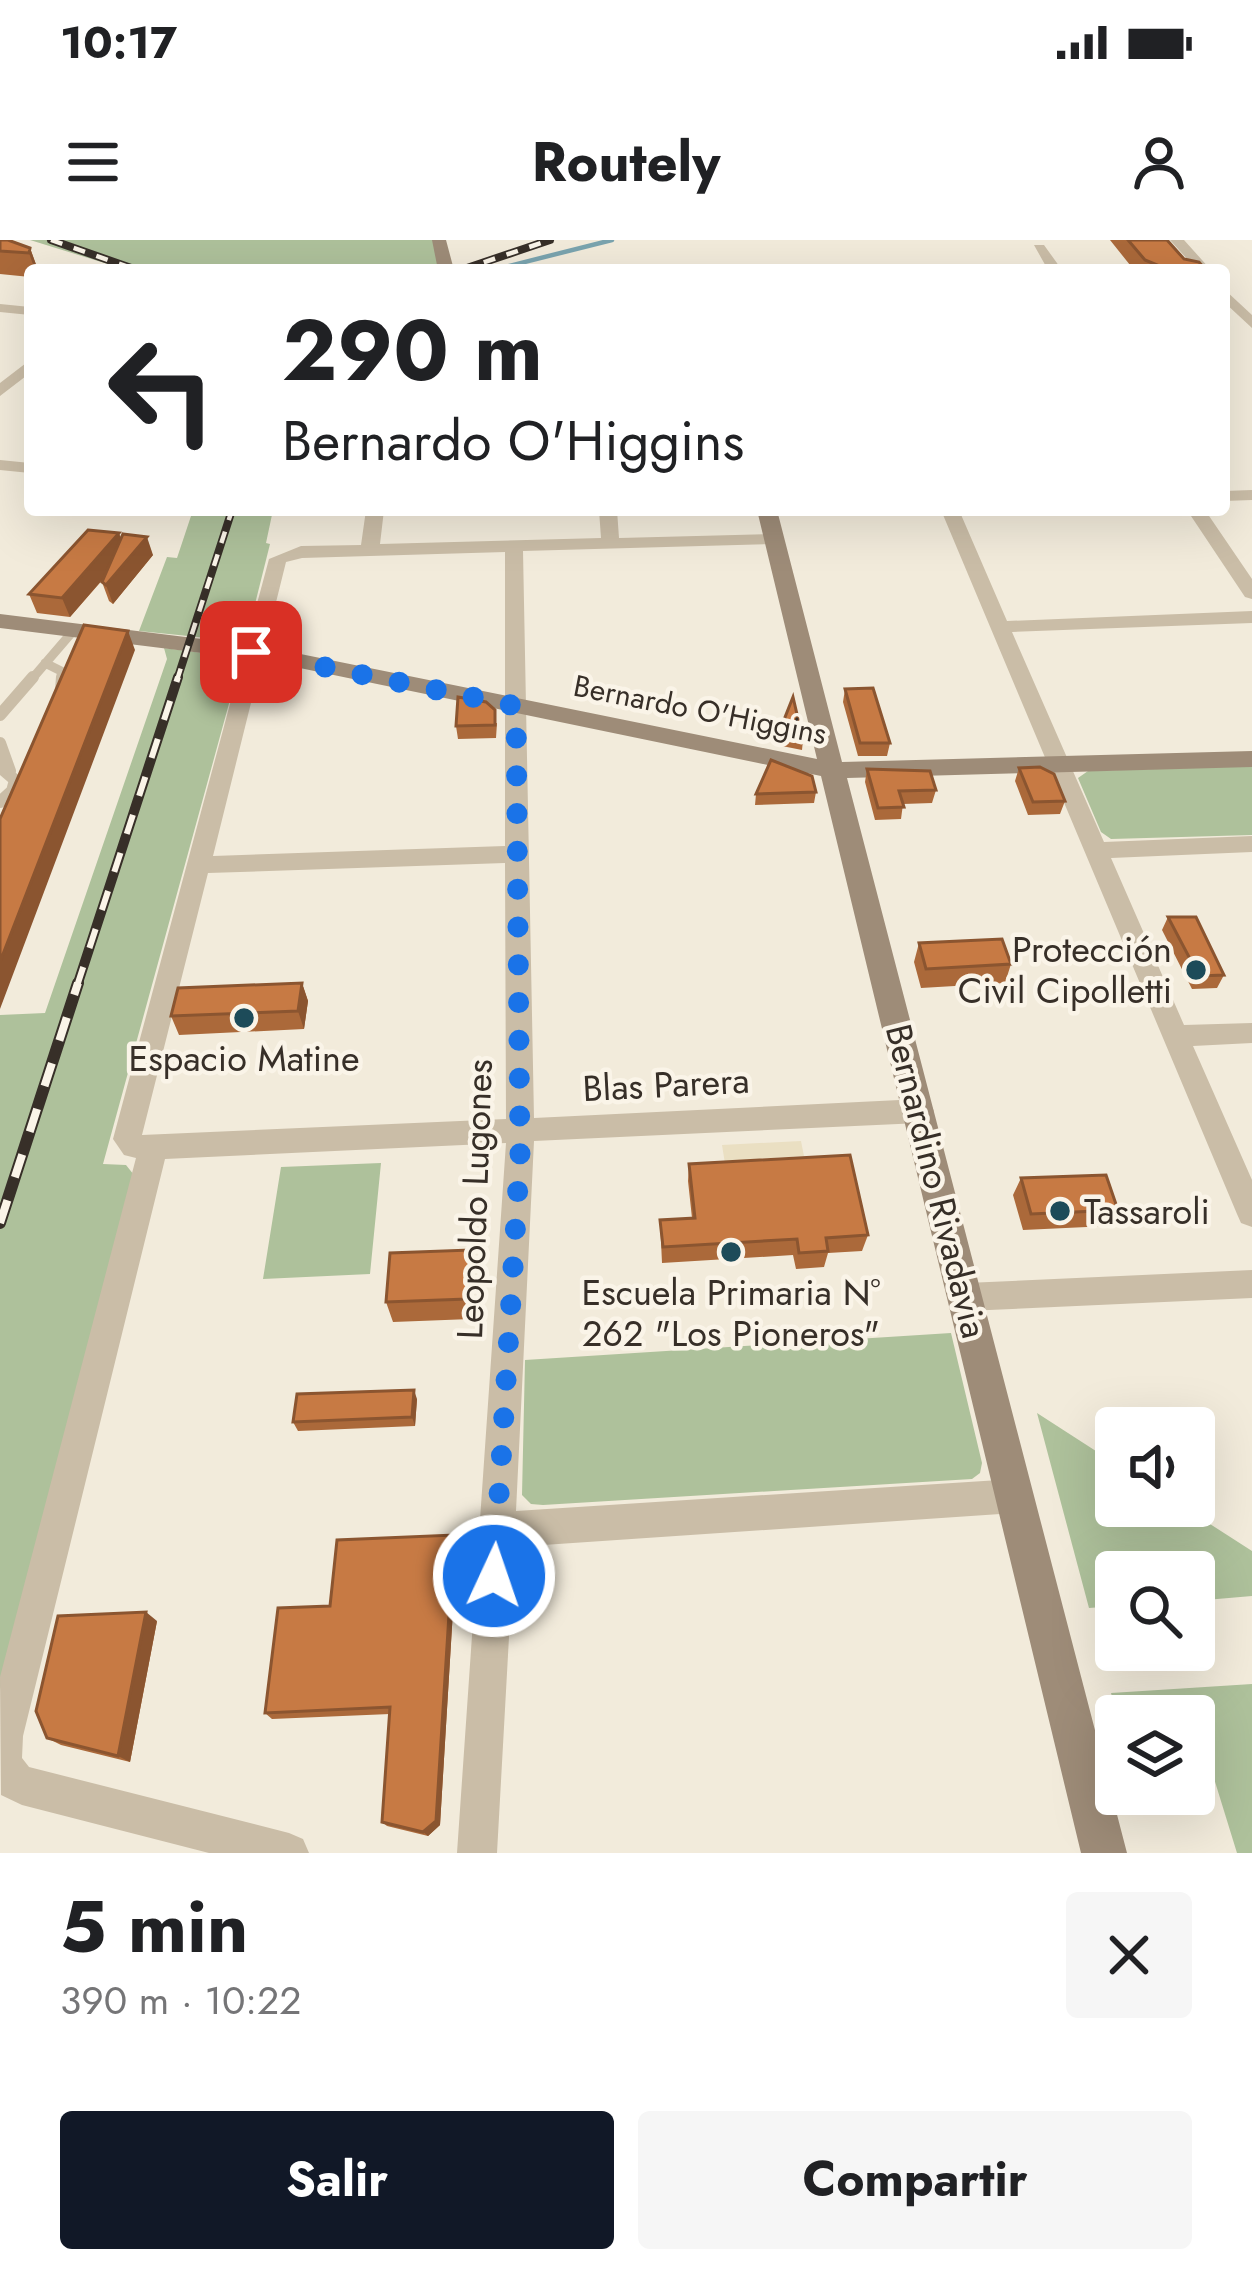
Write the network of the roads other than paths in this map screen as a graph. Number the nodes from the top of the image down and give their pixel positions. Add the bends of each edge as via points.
1 (1177, 240) edge
2 (1039, 248) dead end
3 (1050, 264) edge
4 (1199, 264) edge
5 (374, 516) edge
6 (608, 516) edge
7 (769, 516) edge
8 (953, 516) edge
9 (1200, 516) edge
10 (775, 538) junction
11 (610, 543) junction
12 (514, 546) junction
13 (370, 550) junction
14 (1252, 593) edge
15 (1252, 617) edge
16 (0, 621) edge
17 (1000, 627) junction
18 (74, 630) junction
19 (251, 652) junction
20 (45, 663) junction
21 (54, 705) edge
22 (516, 706) junction
23 (0, 715) edge
24 (0, 743) edge
25 (1252, 759) edge
26 (1059, 766) junction
27 (5, 769) edge
28 (835, 770) junction
29 (26, 772) edge
30 (12, 791) junction
31 (0, 802) edge
32 (1252, 844) edge
33 (1096, 850) junction
34 (517, 854) junction
35 (195, 866) junction
36 (1252, 1033) edge
37 (1175, 1036) junction
38 (920, 1111) junction
39 (520, 1130) junction
40 (142, 1145) junction
41 (1252, 1214) edge
42 (1252, 1284) edge
43 (966, 1298) junction
44 (1015, 1496) junction
45 (497, 1530) junction
46 (2, 1764) edge
47 (289, 1853) edge
48 (477, 1853) edge
49 (1104, 1853) edge

1 - 4 street
2 - 3 street
5 - 13 street
6 - 11 street
7 - 10 main road, Bernardino Rivadavia
8 - 17 street
9 - 14 street
10 - 11 street
10 - 28 main road, Bernardino Rivadavia
11 - 12 street
12 - 13 street
12 - 22 street, Leopoldo Lugones
13 - 19 street via 282,556
15 - 17 street
16 - 18 main road, Bernardo O'Higgins
17 - 26 street
18 - 19 main road, Bernardo O'Higgins
18 - 20 lane
19 - 22 main road, Bernardo O'Higgins
19 - 35 street
20 - 21 lane via 64,675
20 - 23 lane
22 - 28 main road, Bernardo O'Higgins
22 - 34 street, Leopoldo Lugones
24 - 27 lane
25 - 26 main road, Bernardo O'Higgins
26 - 28 main road, Bernardo O'Higgins
26 - 33 street
27 - 30 lane via 15,780
28 - 38 main road, Bernardino Rivadavia
29 - 30 lane
30 - 31 lane
32 - 33 street
33 - 37 street
34 - 35 street
34 - 39 street, Leopoldo Lugones
35 - 40 street via 127,1129
36 - 37 street
37 - 41 street
38 - 39 street, Blas Parera
38 - 43 main road, Bernardino Rivadavia
39 - 40 street, Blas Parera
39 - 45 street, Leopoldo Lugones
40 - 46 street
42 - 43 street
43 - 44 main road, Bernardino Rivadavia
44 - 45 street
44 - 49 main road, Bernardino Rivadavia
45 - 48 street, Leopoldo Lugones
46 - 47 street via 22,1784

